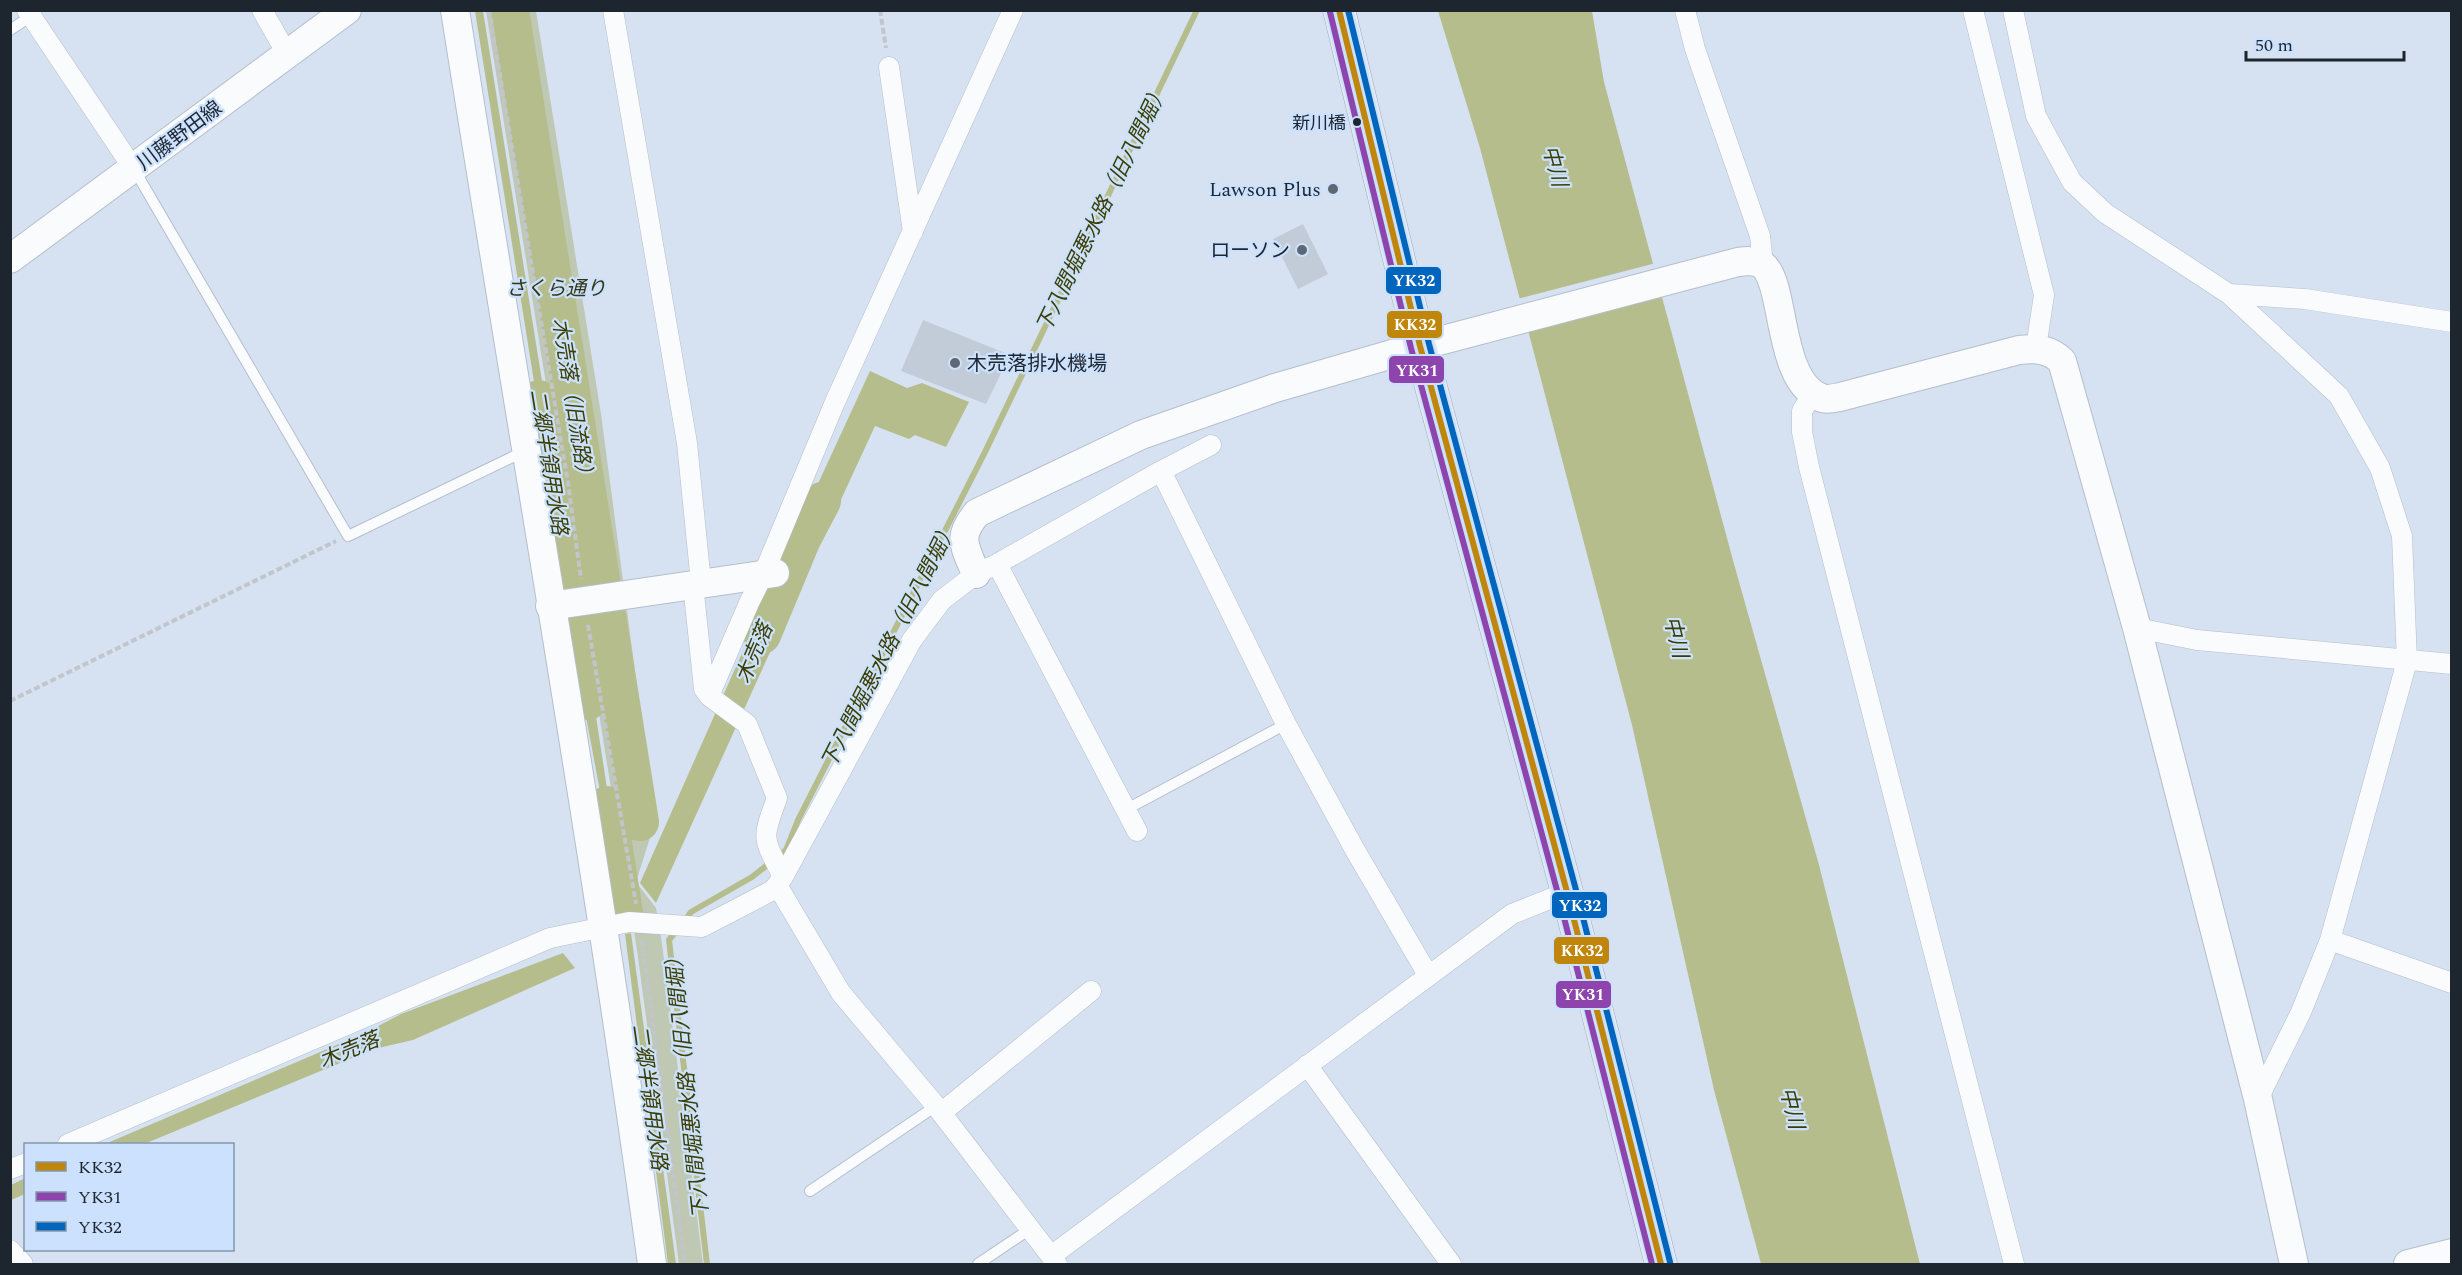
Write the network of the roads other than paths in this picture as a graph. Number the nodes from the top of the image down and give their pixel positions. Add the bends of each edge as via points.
1 (262, 10) edge
2 (347, 10) edge
3 (456, 10) edge
4 (613, 10) edge
5 (1013, 10) edge
6 (1339, 10) edge
7 (1685, 10) edge
8 (1973, 10) edge
9 (2013, 10) edge
10 (29, 13) edge
11 (10, 30) edge
12 (287, 54) junction
13 (889, 67) road end
14 (133, 168) junction
15 (913, 232) junction
16 (10, 259) edge
17 (1750, 263) junction
18 (2229, 294) junction
19 (2451, 321) edge
20 (1420, 346) junction
21 (2036, 348) junction
22 (1814, 393) junction
23 (1211, 445) dead end
24 (525, 450) junction
25 (1161, 471) junction
26 (986, 569) junction
27 (769, 574) junction
28 (697, 583) junction
29 (550, 606) junction
30 (2137, 628) junction
31 (2407, 661) junction
32 (2451, 664) edge
33 (709, 696) junction
34 (1286, 724) junction
35 (1125, 810) junction
36 (1137, 831) dead end
37 (780, 881) junction
38 (1567, 892) junction
39 (629, 924) junction
40 (2330, 940) junction
41 (1428, 975) junction
42 (2451, 983) edge
43 (1092, 991) dead end
44 (1307, 1065) junction
45 (2258, 1100) junction
46 (938, 1110) junction
47 (70, 1143) edge
48 (810, 1191) dead end
49 (1030, 1229) junction
50 (10, 1250) edge
51 (2451, 1253) edge
52 (1054, 1260) edge
53 (1448, 1263) edge
54 (23, 1264) edge
55 (652, 1264) edge
56 (978, 1264) edge
57 (1661, 1264) edge
58 (2014, 1264) edge
59 (2294, 1264) edge
60 (2408, 1264) edge

1 - 12 street
2 - 12 street, 川藤野田線
3 - 24 street
4 - 28 street via 687,443
5 - 15 street
6 - 20 main road
7 - 17 street via 1760,236
8 - 21 street via 2044,295
9 - 18 street via 2036,116 2072,182 2105,213
10 - 11 lane
10 - 14 street
12 - 14 street, 川藤野田線
13 - 15 street
14 - 16 street, 川藤野田線
14 - 24 lane via 348,536
15 - 27 street via 835,402
17 - 20 street
17 - 22 street via 1771,277 1795,374
18 - 19 street via 2305,299
18 - 31 street via 2339,396 2380,468 2402,536
20 - 26 street via 1275,388 1141,435 977,513 966,526 963,539
20 - 38 main road
21 - 22 street via 1840,397 1823,399
21 - 30 street via 2062,361
22 - 58 street via 1802,411 1809,467
23 - 25 street
24 - 29 street
25 - 26 street
25 - 34 street
26 - 35 street
26 - 37 street via 942,600 912,640
27 - 28 street
27 - 33 street via 749,603
28 - 29 street
28 - 33 street via 704,689
29 - 39 street
30 - 31 street via 2198,640
30 - 45 street
31 - 32 street
31 - 40 street
33 - 37 street via 747,724 777,798 765,842
34 - 35 lane
34 - 41 street
35 - 36 street
37 - 39 street via 773,890 702,927
37 - 46 street via 841,993
38 - 41 street via 1512,914
38 - 57 main road
39 - 47 street via 550,938
39 - 55 street via 610,961
40 - 42 street
40 - 45 street via 2301,1012
41 - 44 street
43 - 46 street
44 - 52 street
44 - 53 street
45 - 59 street
46 - 48 lane
46 - 49 street
49 - 52 street
49 - 56 lane
50 - 54 street
51 - 60 street

